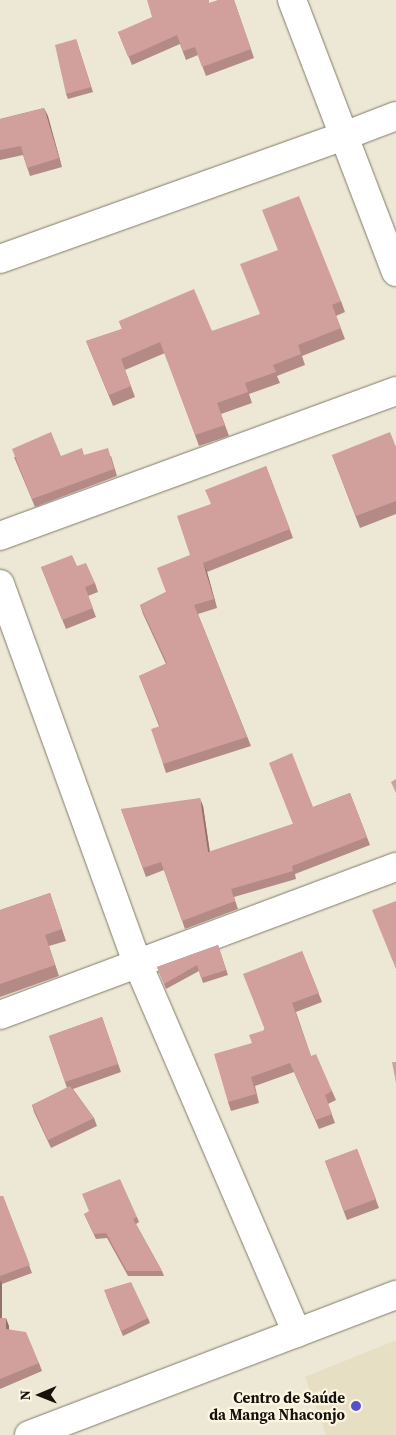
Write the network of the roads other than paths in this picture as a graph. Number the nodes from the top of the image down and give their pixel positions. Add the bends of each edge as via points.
1 (292, 0) edge
2 (396, 116) edge
3 (344, 136) junction
4 (0, 259) edge
5 (396, 272) edge
6 (396, 390) edge
7 (0, 536) edge
8 (0, 584) edge
9 (396, 867) edge
10 (137, 962) junction
11 (0, 1015) edge
12 (396, 1295) edge
13 (297, 1333) junction
14 (29, 1435) edge

1 - 3 street
2 - 3 street
3 - 4 street
3 - 5 street
6 - 7 street
8 - 10 street
9 - 10 street
10 - 11 street
10 - 13 street
12 - 13 street
13 - 14 street

